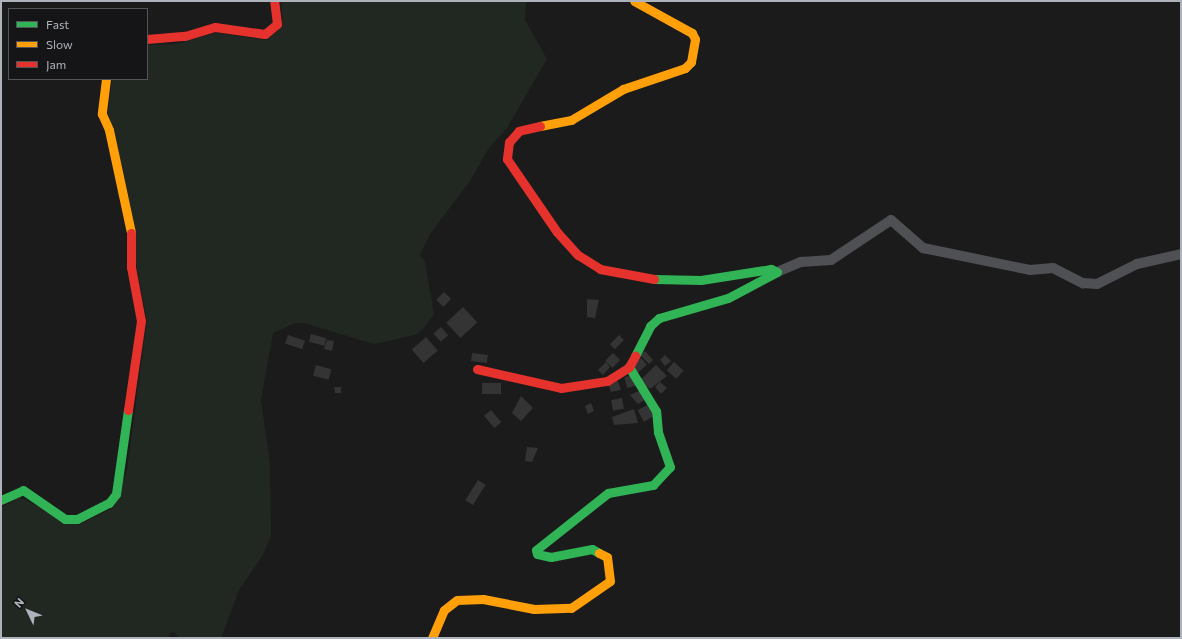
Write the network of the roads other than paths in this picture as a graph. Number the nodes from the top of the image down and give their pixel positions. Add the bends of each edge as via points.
1 (274, 1) edge
2 (634, 1) edge
3 (148, 39) edge
4 (106, 80) edge
5 (1181, 254) edge
6 (777, 272) junction
7 (629, 367) junction
8 (477, 369) dead end
9 (1, 500) edge
10 (432, 638) edge

1 - 3 street via 277,24 265,34 215,27 186,36
2 - 6 street via 692,33 695,39 690,62 685,68 623,89 571,120 519,131 509,142 507,159 557,232 578,255 600,269 646,279 701,280 771,269
4 - 9 street via 102,114 109,130 131,234 131,267 141,321 116,494 109,503 77,519 65,519 52,513 23,490
5 - 6 street via 1137,264 1097,284 1083,283 1053,268 1030,270 923,248 891,220 831,260 801,262
6 - 7 street via 728,298 659,318 650,326
7 - 8 street via 607,381 561,388
7 - 10 street via 656,411 658,432 670,467 653,485 608,493 580,512 536,550 537,554 551,557 592,549 606,558 610,581 570,608 534,609 483,599 457,600 444,610

